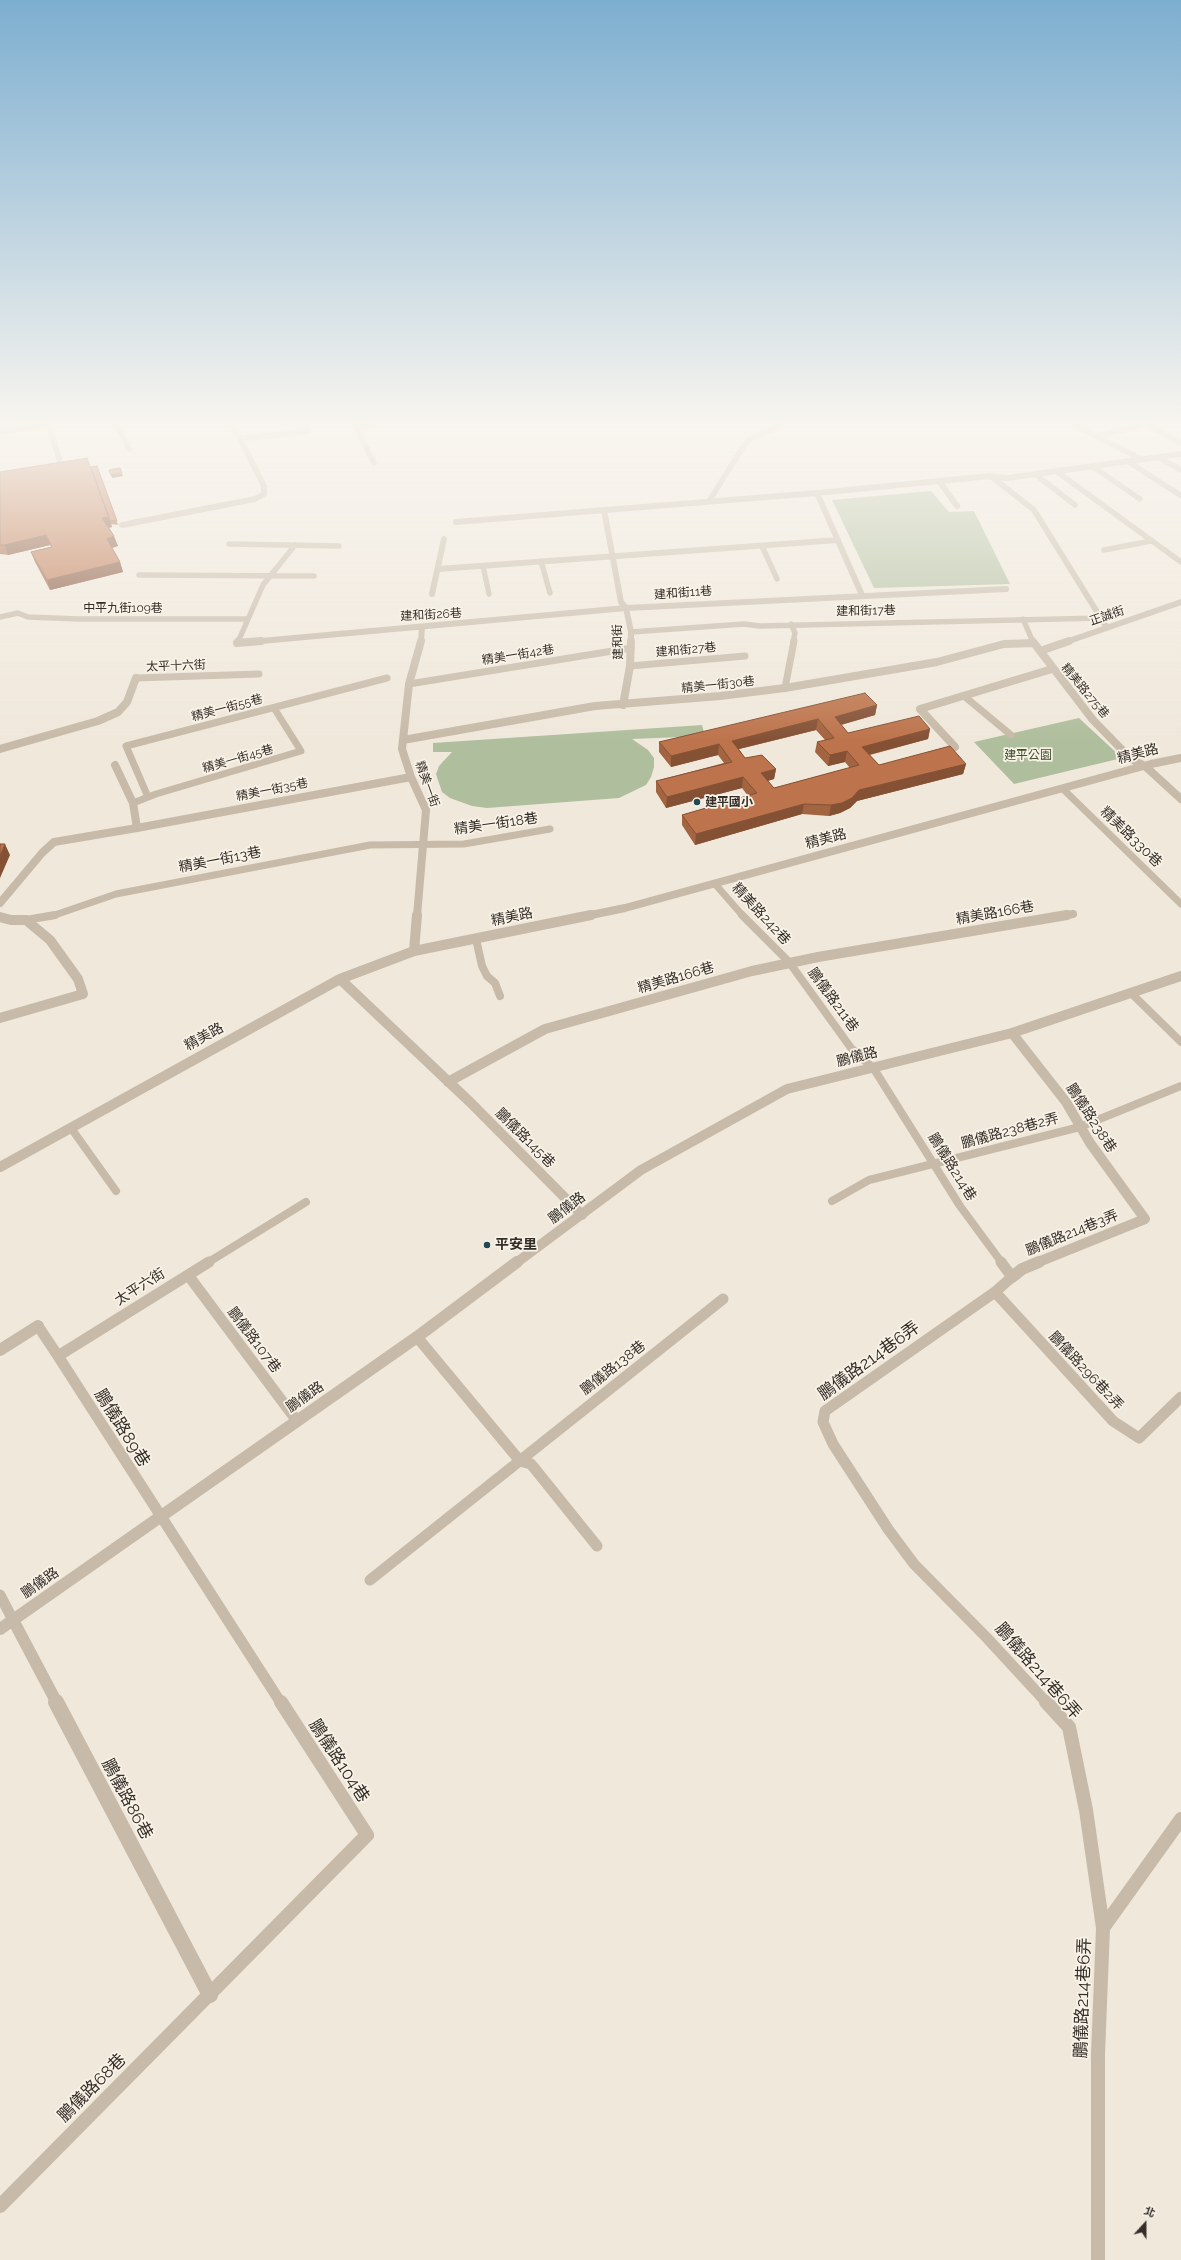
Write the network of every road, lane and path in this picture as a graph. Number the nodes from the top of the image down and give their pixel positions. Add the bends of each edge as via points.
1 (607, 530) edge
2 (834, 530) edge
3 (1047, 530) edge
4 (1137, 530) edge
5 (444, 539) dead end
6 (838, 540) junction
7 (1151, 542) junction
8 (229, 544) dead end
9 (295, 545) junction
10 (339, 546) dead end
11 (762, 546) junction
12 (1104, 550) dead end
13 (611, 556) junction
14 (541, 562) junction
15 (1181, 562) edge
16 (483, 566) junction
17 (438, 569) junction
18 (139, 575) dead end
19 (314, 576) dead end
20 (269, 577) junction
21 (777, 579) dead end
22 (1006, 589) dead end
23 (550, 593) dead end
24 (432, 594) dead end
25 (489, 594) dead end
26 (862, 595) junction
27 (1181, 602) edge
28 (626, 608) junction
29 (0, 616) edge
30 (1101, 618) junction
31 (248, 619) junction
32 (1023, 619) junction
33 (791, 624) junction
34 (422, 627) junction
35 (1107, 628) junction
36 (631, 632) junction
37 (237, 643) joint
38 (1034, 643) junction
39 (631, 648) junction
40 (1040, 651) junction
41 (744, 656) dead end
42 (630, 666) junction
43 (1052, 669) junction
44 (259, 674) dead end
45 (136, 678) joint
46 (387, 678) dead end
47 (409, 684) junction
48 (785, 688) junction
49 (964, 696) junction
50 (623, 705) junction
51 (274, 708) junction
52 (1011, 735) dead end
53 (403, 740) junction
54 (955, 747) dead end
55 (0, 749) edge
56 (1181, 758) edge
57 (115, 765) dead end
58 (1145, 766) junction
59 (411, 776) junction
60 (1063, 789) junction
61 (148, 797) junction
62 (1181, 799) edge
63 (133, 803) junction
64 (138, 828) junction
65 (550, 829) dead end
66 (422, 844) junction
67 (715, 884) junction
68 (0, 903) edge
69 (1181, 904) edge
70 (1073, 914) dead end
71 (0, 917) edge
72 (26, 920) junction
73 (476, 939) junction
74 (414, 951) junction
75 (789, 962) junction
76 (1181, 976) edge
77 (340, 979) junction
78 (1132, 993) junction
79 (500, 996) dead end
80 (0, 1018) edge
81 (1012, 1033) junction
82 (1181, 1042) edge
83 (874, 1069) junction
84 (448, 1082) junction
85 (1181, 1086) edge
86 (1080, 1127) junction
87 (71, 1128) junction
88 (935, 1165) junction
89 (0, 1167) edge
90 (116, 1191) dead end
91 (832, 1201) dead end
92 (306, 1202) dead end
93 (582, 1215) junction
94 (1145, 1219) joint
95 (188, 1275) junction
96 (1012, 1277) junction
97 (995, 1292) junction
98 (723, 1299) dead end
99 (38, 1326) joint
100 (417, 1337) junction
101 (0, 1350) edge
102 (58, 1356) junction
103 (1181, 1398) edge
104 (297, 1421) junction
105 (520, 1461) junction
106 (160, 1517) junction
107 (597, 1546) dead end
108 (370, 1580) dead end
109 (0, 1595) edge
110 (13, 1620) junction
111 (0, 1629) edge
112 (1181, 1819) edge
113 (1103, 1928) junction
114 (210, 1995) junction
115 (0, 2206) edge
116 (1098, 2260) edge

1 - 13 street, 建和街
2 - 6 street
3 - 30 street
4 - 7 lane
5 - 17 street
6 - 11 street
6 - 26 street
7 - 12 lane
7 - 15 lane
8 - 9 lane
9 - 10 lane
9 - 20 lane
11 - 13 street
11 - 21 lane
13 - 14 street
13 - 28 street, 建和街 via 621,602
14 - 16 street
14 - 23 lane
16 - 17 street
16 - 25 lane
17 - 24 street
18 - 20 lane
19 - 20 lane
20 - 31 lane via 257,595
22 - 26 street, 建和街11巷
26 - 28 street, 建和街11巷
27 - 35 street, 正誠街
28 - 34 street, 建和街26巷
28 - 36 street, 建和街
29 - 31 lane, 中平九街109巷 via 18,614 28,617 79,619
30 - 32 lane, 建和街17巷
30 - 35 street
31 - 37 lane
32 - 33 lane, 建和街17巷
32 - 38 lane, 精美路275巷
33 - 36 lane, 建和街17巷 via 744,624
33 - 48 lane via 794,632
34 - 37 street, 建和街26巷
34 - 47 street, 精美一街 via 421,642
35 - 40 street, 正誠街
36 - 39 street, 建和街
38 - 40 street, 精美路275巷
38 - 48 street, 精美一街30巷 via 1004,644 937,662
39 - 42 street, 建和街
39 - 47 lane, 精美一街42巷
40 - 43 street, 精美路275巷
41 - 42 lane, 建和街27巷
42 - 50 street, 建和街
43 - 49 street
43 - 58 street, 精美路275巷 via 1093,720 1131,759
44 - 45 lane, 太平十六街
45 - 55 street, 太平十六街 via 128,702 118,712 98,721
46 - 51 lane, 精美一街55巷
47 - 53 street, 精美一街
48 - 50 street, 精美一街30巷
49 - 52 lane
49 - 54 street via 920,709
50 - 53 street, 精美一街30巷 via 595,706
51 - 61 lane, 精美一街55巷 via 126,746
51 - 61 lane, 精美一街45巷 via 301,751 259,766
53 - 59 street, 精美一街 via 402,749
56 - 58 street, 精美路
57 - 63 street
58 - 60 street, 精美路
58 - 62 street, 精美路275巷
59 - 64 street, 精美一街35巷
59 - 66 street, 精美一街 via 426,810
60 - 67 street, 精美路
60 - 69 lane, 精美路330巷
61 - 63 lane, 精美一街45巷
63 - 64 street
64 - 68 street, 精美一街35巷 via 54,842
65 - 66 lane, 精美一街18巷 via 464,844
66 - 72 lane, 精美一街13巷 via 370,845 116,894 46,918
66 - 74 street, 精美一街
67 - 73 street, 精美路 via 625,908
67 - 75 lane, 精美路242巷 via 747,921
70 - 75 street, 精美路166巷
71 - 72 street, 精美一街13巷
72 - 80 street via 50,940 78,979 83,994
73 - 74 street, 精美路
73 - 79 lane, 精美路 via 482,966 487,976 495,983
74 - 77 street, 精美路
75 - 83 lane, 鵬儀路211巷 via 851,1048
75 - 84 street, 精美路166巷 via 545,1029
76 - 78 street, 鵬儀路
77 - 84 street
77 - 87 street, 精美路
78 - 81 street, 鵬儀路
78 - 82 lane
81 - 83 street, 鵬儀路
81 - 86 street, 鵬儀路238巷 via 1066,1102
83 - 88 lane, 鵬儀路214巷
83 - 93 street, 鵬儀路 via 787,1089 641,1170
84 - 93 street, 鵬儀路145巷
85 - 86 lane, 鵬儀路238巷2弄
86 - 88 lane, 鵬儀路238巷2弄
86 - 94 street, 鵬儀路238巷
87 - 89 street, 精美路
87 - 90 lane
88 - 91 lane, 鵬儀路238巷2弄 via 869,1180
88 - 96 lane, 鵬儀路214巷 via 960,1206
92 - 95 lane, 太平六街
93 - 100 street, 鵬儀路
94 - 96 street, 鵬儀路214巷3弄 via 1022,1269
95 - 102 lane, 太平六街
95 - 104 lane, 鵬儀路107巷
96 - 97 lane, 鵬儀路214巷6弄
97 - 103 lane, 鵬儀路296巷2弄 via 1113,1421 1139,1438
97 - 113 lane, 鵬儀路214巷6弄 via 825,1411 823,1422 833,1444 888,1530 914,1564 1069,1727 1086,1810
98 - 105 lane, 鵬儀路138巷
99 - 101 street
99 - 102 lane
100 - 104 street, 鵬儀路
100 - 105 lane
102 - 106 lane, 鵬儀路89巷
104 - 106 street, 鵬儀路
105 - 107 lane via 531,1464
105 - 108 lane, 鵬儀路138巷
106 - 110 street, 鵬儀路
106 - 114 lane, 鵬儀路104巷 via 367,1835
109 - 110 lane
110 - 111 street, 鵬儀路
110 - 114 street, 鵬儀路86巷
112 - 113 lane
113 - 116 lane, 鵬儀路214巷6弄 via 1098,2054
114 - 115 lane, 鵬儀路68巷

